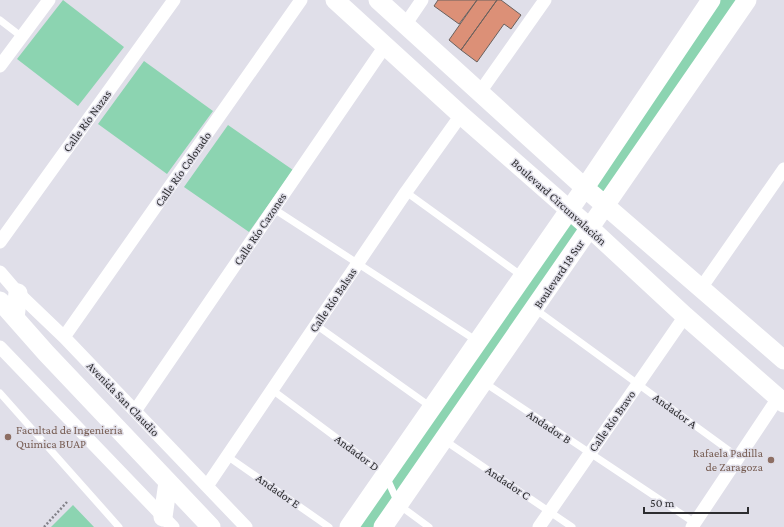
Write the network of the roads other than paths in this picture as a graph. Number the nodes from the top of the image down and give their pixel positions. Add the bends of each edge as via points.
1 (49, 0) edge
2 (174, 0) edge
3 (301, 0) edge
4 (335, 0) edge
5 (378, 0) edge
6 (422, 0) edge
7 (545, 0) edge
8 (711, 0) edge
9 (747, 0) edge
10 (0, 20) edge
11 (405, 25) junction
12 (22, 37) junction
13 (385, 46) junction
14 (0, 66) edge
15 (480, 92) junction
16 (461, 115) junction
17 (784, 169) edge
18 (585, 188) junction
19 (406, 192) junction
20 (606, 206) junction
21 (274, 208) junction
22 (569, 210) junction
23 (590, 228) junction
24 (0, 242) edge
25 (358, 264) junction
26 (0, 272) edge
27 (522, 277) junction
28 (701, 288) junction
29 (18, 293) junction
30 (0, 301) edge
31 (535, 309) junction
32 (685, 316) junction
33 (8, 317) edge
34 (316, 325) junction
35 (64, 337) junction
36 (477, 342) junction
37 (0, 347) edge
38 (784, 360) edge
39 (484, 382) junction
40 (638, 384) junction
41 (272, 389) junction
42 (0, 393) edge
43 (781, 400) edge
44 (432, 408) junction
45 (135, 411) junction
46 (444, 440) junction
47 (589, 454) junction
48 (227, 456) junction
49 (738, 457) junction
50 (385, 474) junction
51 (168, 482) junction
52 (207, 486) junction
53 (398, 505) junction
54 (550, 511) junction
55 (168, 522) edge
56 (693, 525) edge
57 (119, 527) edge
58 (211, 527) edge
59 (246, 527) edge
60 (329, 527) edge
61 (349, 527) edge
62 (383, 527) edge
63 (429, 527) edge
64 (539, 527) edge
65 (572, 527) edge

1 - 12 street
2 - 24 street, Calle Río Nazas
3 - 35 street, Calle Río Colorado
4 - 13 main road, Boulevard Circunvalación
5 - 11 main road
6 - 11 street
7 - 15 street
8 - 18 main road
9 - 20 main road, Boulevard 18 Sur
10 - 12 lane
11 - 15 main road
12 - 14 street
13 - 16 main road, Boulevard Circunvalación
13 - 21 street, Calle Río Cazones
15 - 18 main road
16 - 19 street, Calle Río Balsas
16 - 22 main road, Boulevard Circunvalación
17 - 28 street
18 - 20 main road
18 - 22 main road
19 - 25 street, Calle Río Balsas
19 - 27 lane
20 - 23 main road, Boulevard 18 Sur
20 - 28 main road
21 - 25 lane
21 - 45 street, Calle Río Cazones
22 - 23 main road, Boulevard Circunvalación
22 - 27 main road
23 - 31 main road, Boulevard 18 Sur
23 - 32 main road, Boulevard Circunvalación
25 - 34 street, Calle Río Balsas
25 - 36 lane
26 - 29 street, Avenida San Claudio
27 - 36 main road
28 - 38 main road
29 - 33 main road
29 - 35 street, Avenida San Claudio
30 - 33 main road, Avenida San Claudio
31 - 39 main road, Boulevard 18 Sur
31 - 40 lane, Andador A
32 - 40 street, Calle Río Bravo
32 - 43 main road, Boulevard Circunvalación
33 - 51 main road, Avenida San Claudio via 46,353
34 - 41 street, Calle Río Balsas
34 - 44 lane
35 - 45 street, Avenida San Claudio
36 - 44 main road
37 - 55 street
39 - 46 main road, Boulevard 18 Sur
39 - 47 lane, Andador B
40 - 47 street, Calle Río Bravo
40 - 49 lane, Andador A
41 - 48 street, Calle Río Balsas
41 - 50 lane, Andador D
42 - 57 lane
43 - 49 street
44 - 50 main road
45 - 52 street, Avenida San Claudio
46 - 53 main road, Boulevard 18 Sur
46 - 54 lane, Andador C
47 - 54 street, Calle Río Bravo
47 - 56 lane, Andador B
48 - 52 street, Calle Río Balsas
48 - 60 lane, Andador E
49 - 56 street
50 - 53 lane, Andador D
50 - 61 main road
51 - 55 main road
51 - 58 main road, Avenida San Claudio
52 - 59 street, Avenida San Claudio
53 - 62 main road, Boulevard 18 Sur
53 - 63 lane
54 - 64 street, Calle Río Bravo
54 - 65 lane, Andador C

